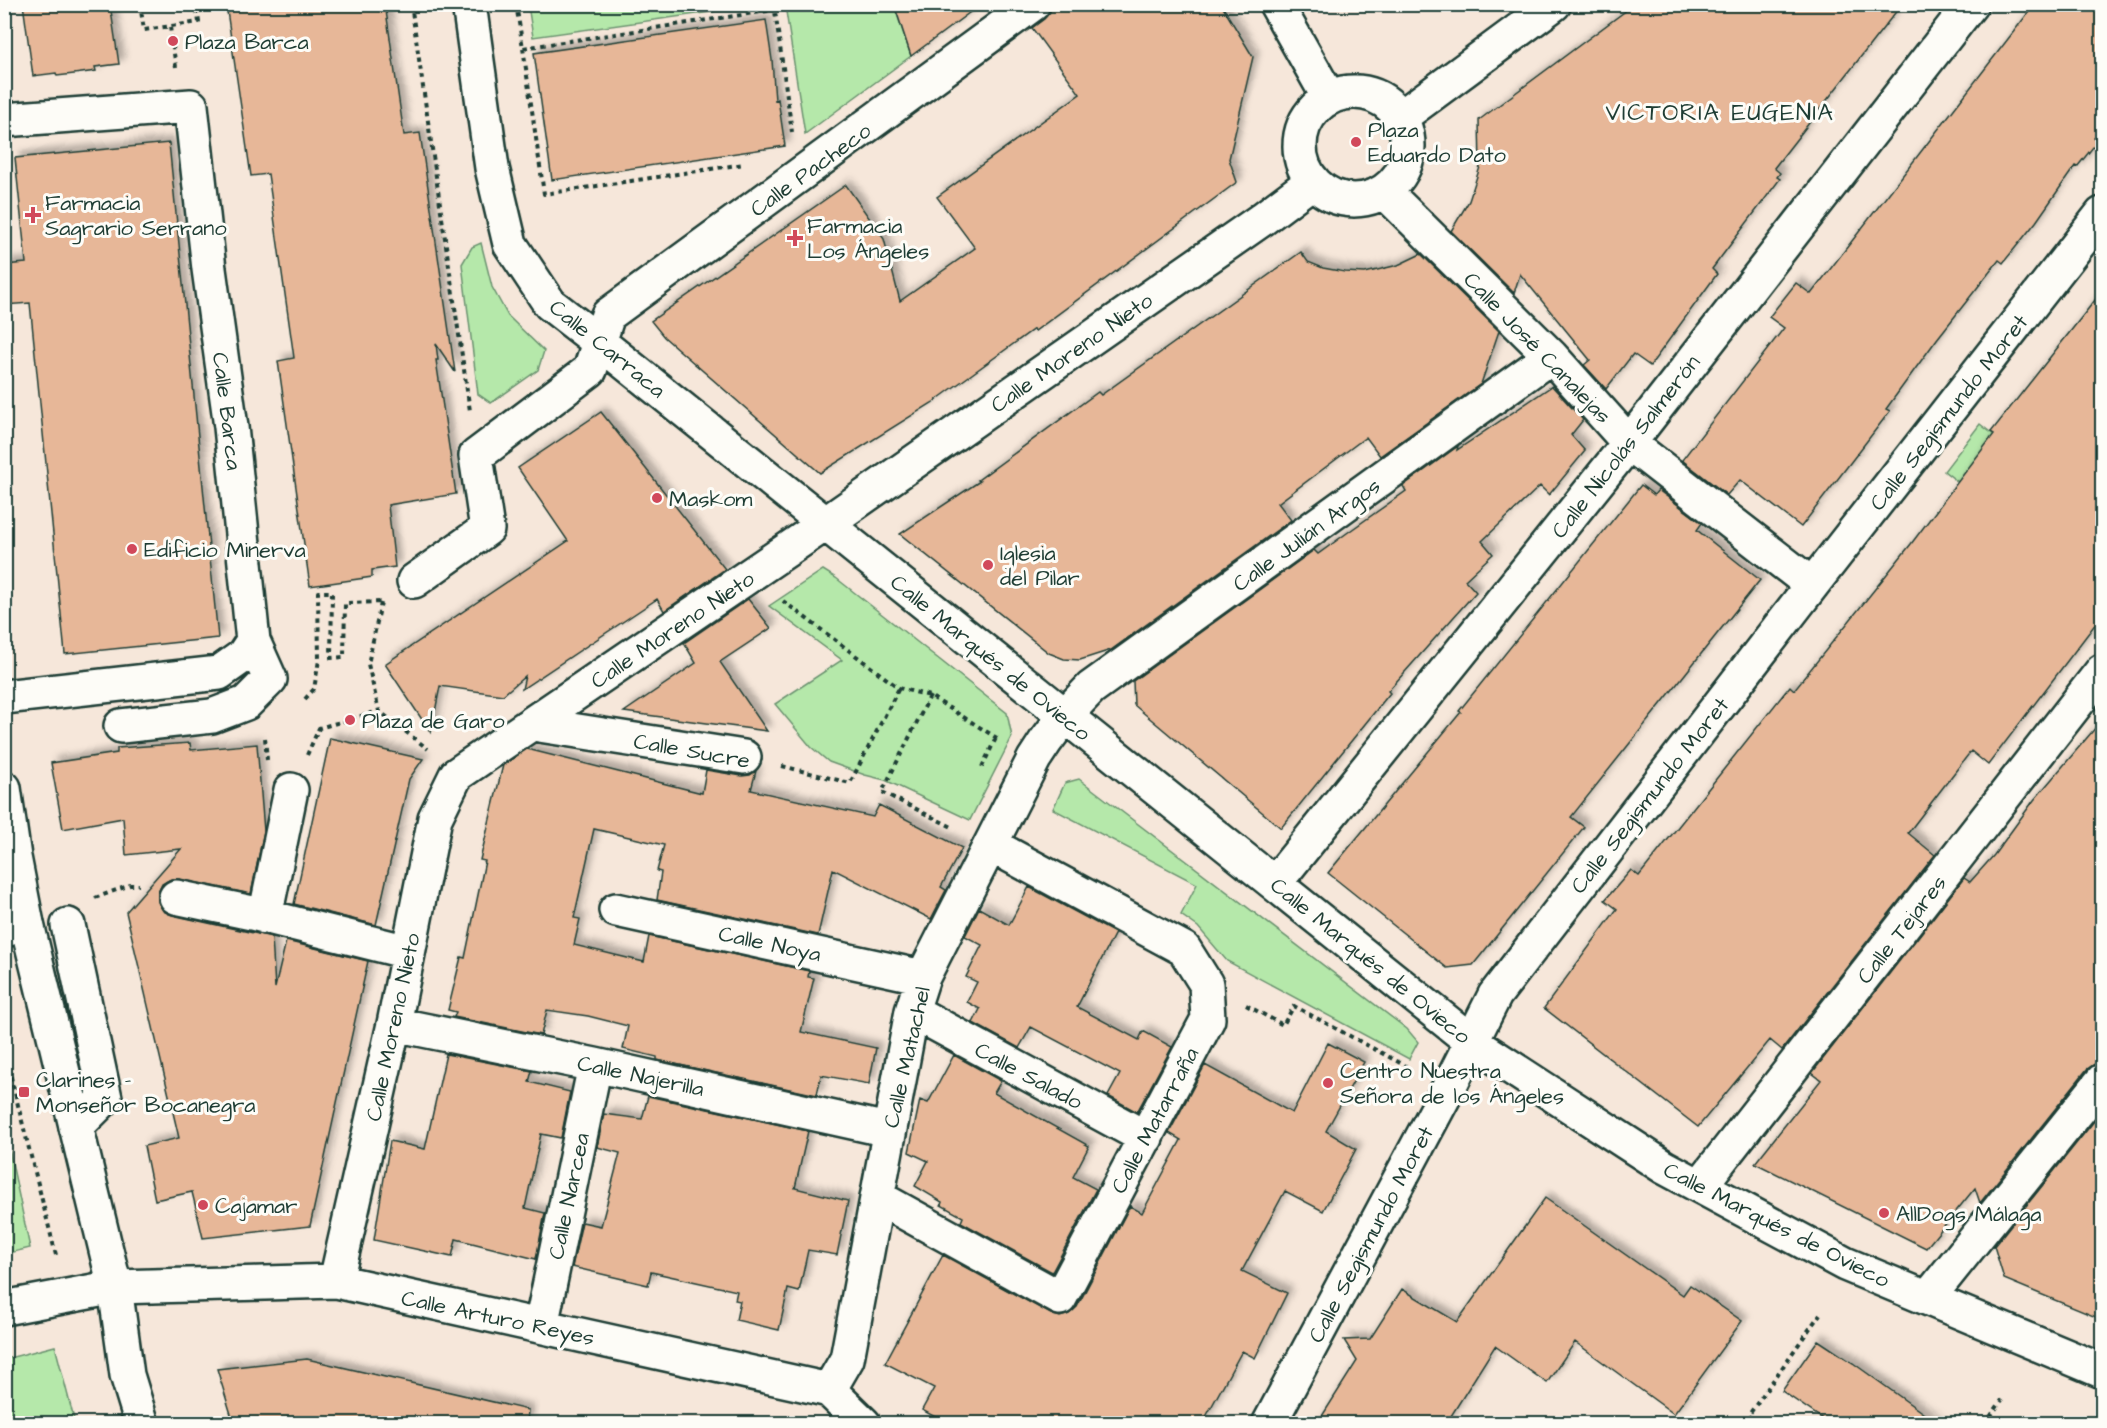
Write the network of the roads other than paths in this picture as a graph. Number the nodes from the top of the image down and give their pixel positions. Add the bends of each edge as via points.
1 (470, 4) edge
2 (1033, 4) edge
3 (1276, 4) edge
4 (1554, 4) edge
5 (1971, 4) edge
6 (1329, 98) junction
7 (1401, 117) junction
8 (4, 120) edge
9 (1313, 181) junction
10 (1384, 191) junction
11 (2103, 214) edge
12 (599, 342) junction
13 (1551, 356) junction
14 (1629, 443) junction
15 (825, 524) junction
16 (414, 581) road end
17 (1812, 585) junction
18 (254, 641) junction
19 (2103, 671) edge
20 (4, 698) edge
21 (1064, 715) junction
22 (533, 724) junction
23 (121, 726) dead end
24 (744, 757) road end
25 (4, 788) edge
26 (291, 790) road end
27 (991, 846) junction
28 (1275, 883) junction
29 (176, 897) dead end
30 (616, 910) dead end
31 (265, 917) junction
32 (68, 925) dead end
33 (16, 927) edge
34 (408, 952) junction
35 (923, 977) junction
36 (912, 1011) junction
37 (394, 1024) junction
38 (1472, 1042) junction
39 (595, 1065) junction
40 (2103, 1081) edge
41 (76, 1127) junction
42 (888, 1131) junction
43 (1146, 1138) junction
44 (1700, 1186) junction
45 (877, 1197) junction
46 (336, 1281) junction
47 (115, 1287) junction
48 (1928, 1298) junction
49 (4, 1308) edge
50 (541, 1326) junction
51 (2103, 1371) edge
52 (829, 1390) junction
53 (142, 1424) edge
54 (864, 1424) edge
55 (1269, 1424) edge

1 - 12 street, Calle Carraca via 492,168 510,244 550,304
2 - 12 street, Calle Pacheco via 608,315
3 - 6 street
4 - 7 street
5 - 14 street, Calle Nicolás Salmerón
6 - 7 street via 1354,91 1378,97
6 - 9 street via 1304,125 1300,144 1303,162
7 - 10 street via 1407,133 1408,155 1400,175
8 - 18 street, Calle Barca via 191,106
9 - 10 street via 1345,200 1366,199
9 - 15 street, Calle Moreno Nieto
10 - 13 street, Calle José Canalejas
11 - 17 street, Calle Segismundo Moret
12 - 15 street, Calle Carraca
12 - 16 street via 590,370 476,456 487,529
13 - 14 street, Calle José Canalejas
13 - 21 street, Calle Julián Argos via 1091,688
14 - 17 street, Calle José Canalejas
14 - 28 street, Calle Nicolás Salmerón
15 - 21 street, Calle Marqués de Ovieco
15 - 22 street, Calle Moreno Nieto
17 - 38 street, Calle Segismundo Moret via 1495,995
18 - 20 street via 243,656 219,673
18 - 23 street via 270,679 246,703 212,716
19 - 44 street, Calle Tejares
21 - 27 street, Calle Matachel via 1034,759
21 - 28 street, Calle Marqués de Ovieco
22 - 24 street, Calle Sucre
22 - 34 street, Calle Moreno Nieto via 456,775 435,818
25 - 33 street via 14,857
26 - 31 street
27 - 35 street, Calle Matachel
27 - 43 street, Calle Matarraña via 1184,949 1206,984 1208,1019
28 - 38 street, Calle Marqués de Ovieco
29 - 31 street
30 - 35 street, Calle Noya
31 - 34 street
32 - 41 street via 105,1098
33 - 41 street
34 - 37 street, Calle Moreno Nieto
35 - 36 street, Calle Matachel
36 - 42 street, Calle Matachel
36 - 43 street, Calle Salado
37 - 39 street, Calle Najerilla
37 - 46 street, Calle Moreno Nieto
38 - 44 street, Calle Marqués de Ovieco via 1664,1167
38 - 55 street, Calle Segismundo Moret
39 - 42 street, Calle Najerilla
39 - 50 street, Calle Narcea
40 - 48 street
41 - 47 street
42 - 45 street, Calle Matachel
43 - 45 street, Calle Matarraña via 1060,1298
44 - 48 street, Calle Marqués de Ovieco via 1845,1264
45 - 52 street, Calle Matachel via 847,1359
46 - 47 street, Calle Arturo Reyes
46 - 50 street, Calle Arturo Reyes
47 - 49 street, Calle Arturo Reyes
47 - 53 street via 127,1375
48 - 51 street, Calle Marqués de Ovieco
50 - 52 street, Calle Arturo Reyes
52 - 54 street

